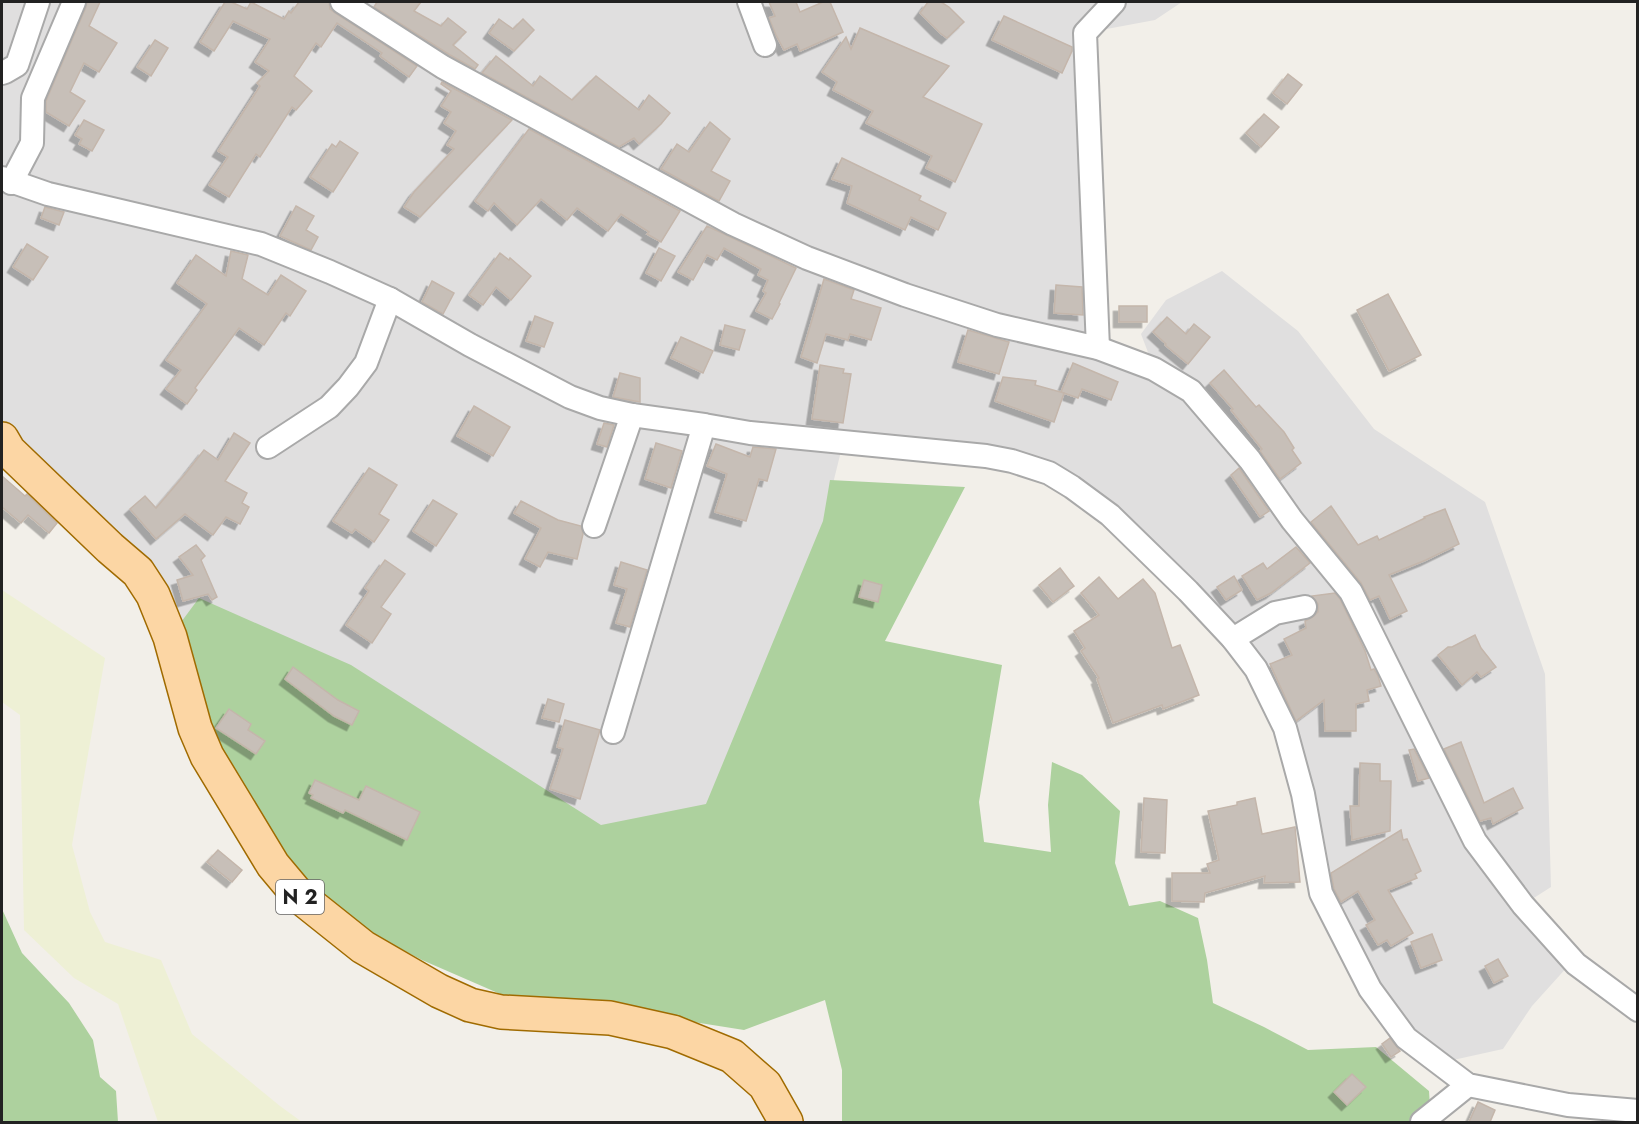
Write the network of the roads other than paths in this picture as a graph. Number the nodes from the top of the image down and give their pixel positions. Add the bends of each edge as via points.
1 (38, 2) edge
2 (74, 2) edge
3 (342, 2) edge
4 (749, 2) edge
5 (1114, 2) edge
6 (765, 45) dead end
7 (2, 73) edge
8 (6, 180) edge
9 (390, 299) junction
10 (1098, 348) junction
11 (633, 415) junction
12 (704, 425) junction
13 (2, 439) edge
14 (268, 447) dead end
15 (594, 526) dead end
16 (1305, 607) dead end
17 (1233, 639) junction
18 (613, 732) dead end
19 (1638, 1010) edge
20 (1468, 1085) junction
21 (1638, 1111) edge
22 (786, 1122) edge
23 (1422, 1122) edge

1 - 7 street via 17,65
2 - 8 street via 33,98 32,143
3 - 10 street via 443,67 796,254 996,325
4 - 6 street
5 - 10 street via 1085,33
8 - 9 street via 48,194 261,244
9 - 11 street via 570,398
9 - 14 street via 366,363 348,387 329,407
10 - 19 street via 1154,369 1191,390 1250,460 1292,520 1352,592 1475,841 1523,905 1576,964
11 - 12 street
11 - 15 street
12 - 17 street via 986,456 1049,474 1110,515
12 - 18 street
13 - 22 main road, N 2 via 9,451 138,572 153,595 207,756 273,865 299,896 363,947 439,992 470,1005 501,1012 609,1018 673,1032 732,1056 765,1085
16 - 17 street via 1275,613
17 - 20 street via 1256,669 1285,728 1303,794 1321,893 1370,989 1407,1038
20 - 21 street via 1568,1105
20 - 23 street

